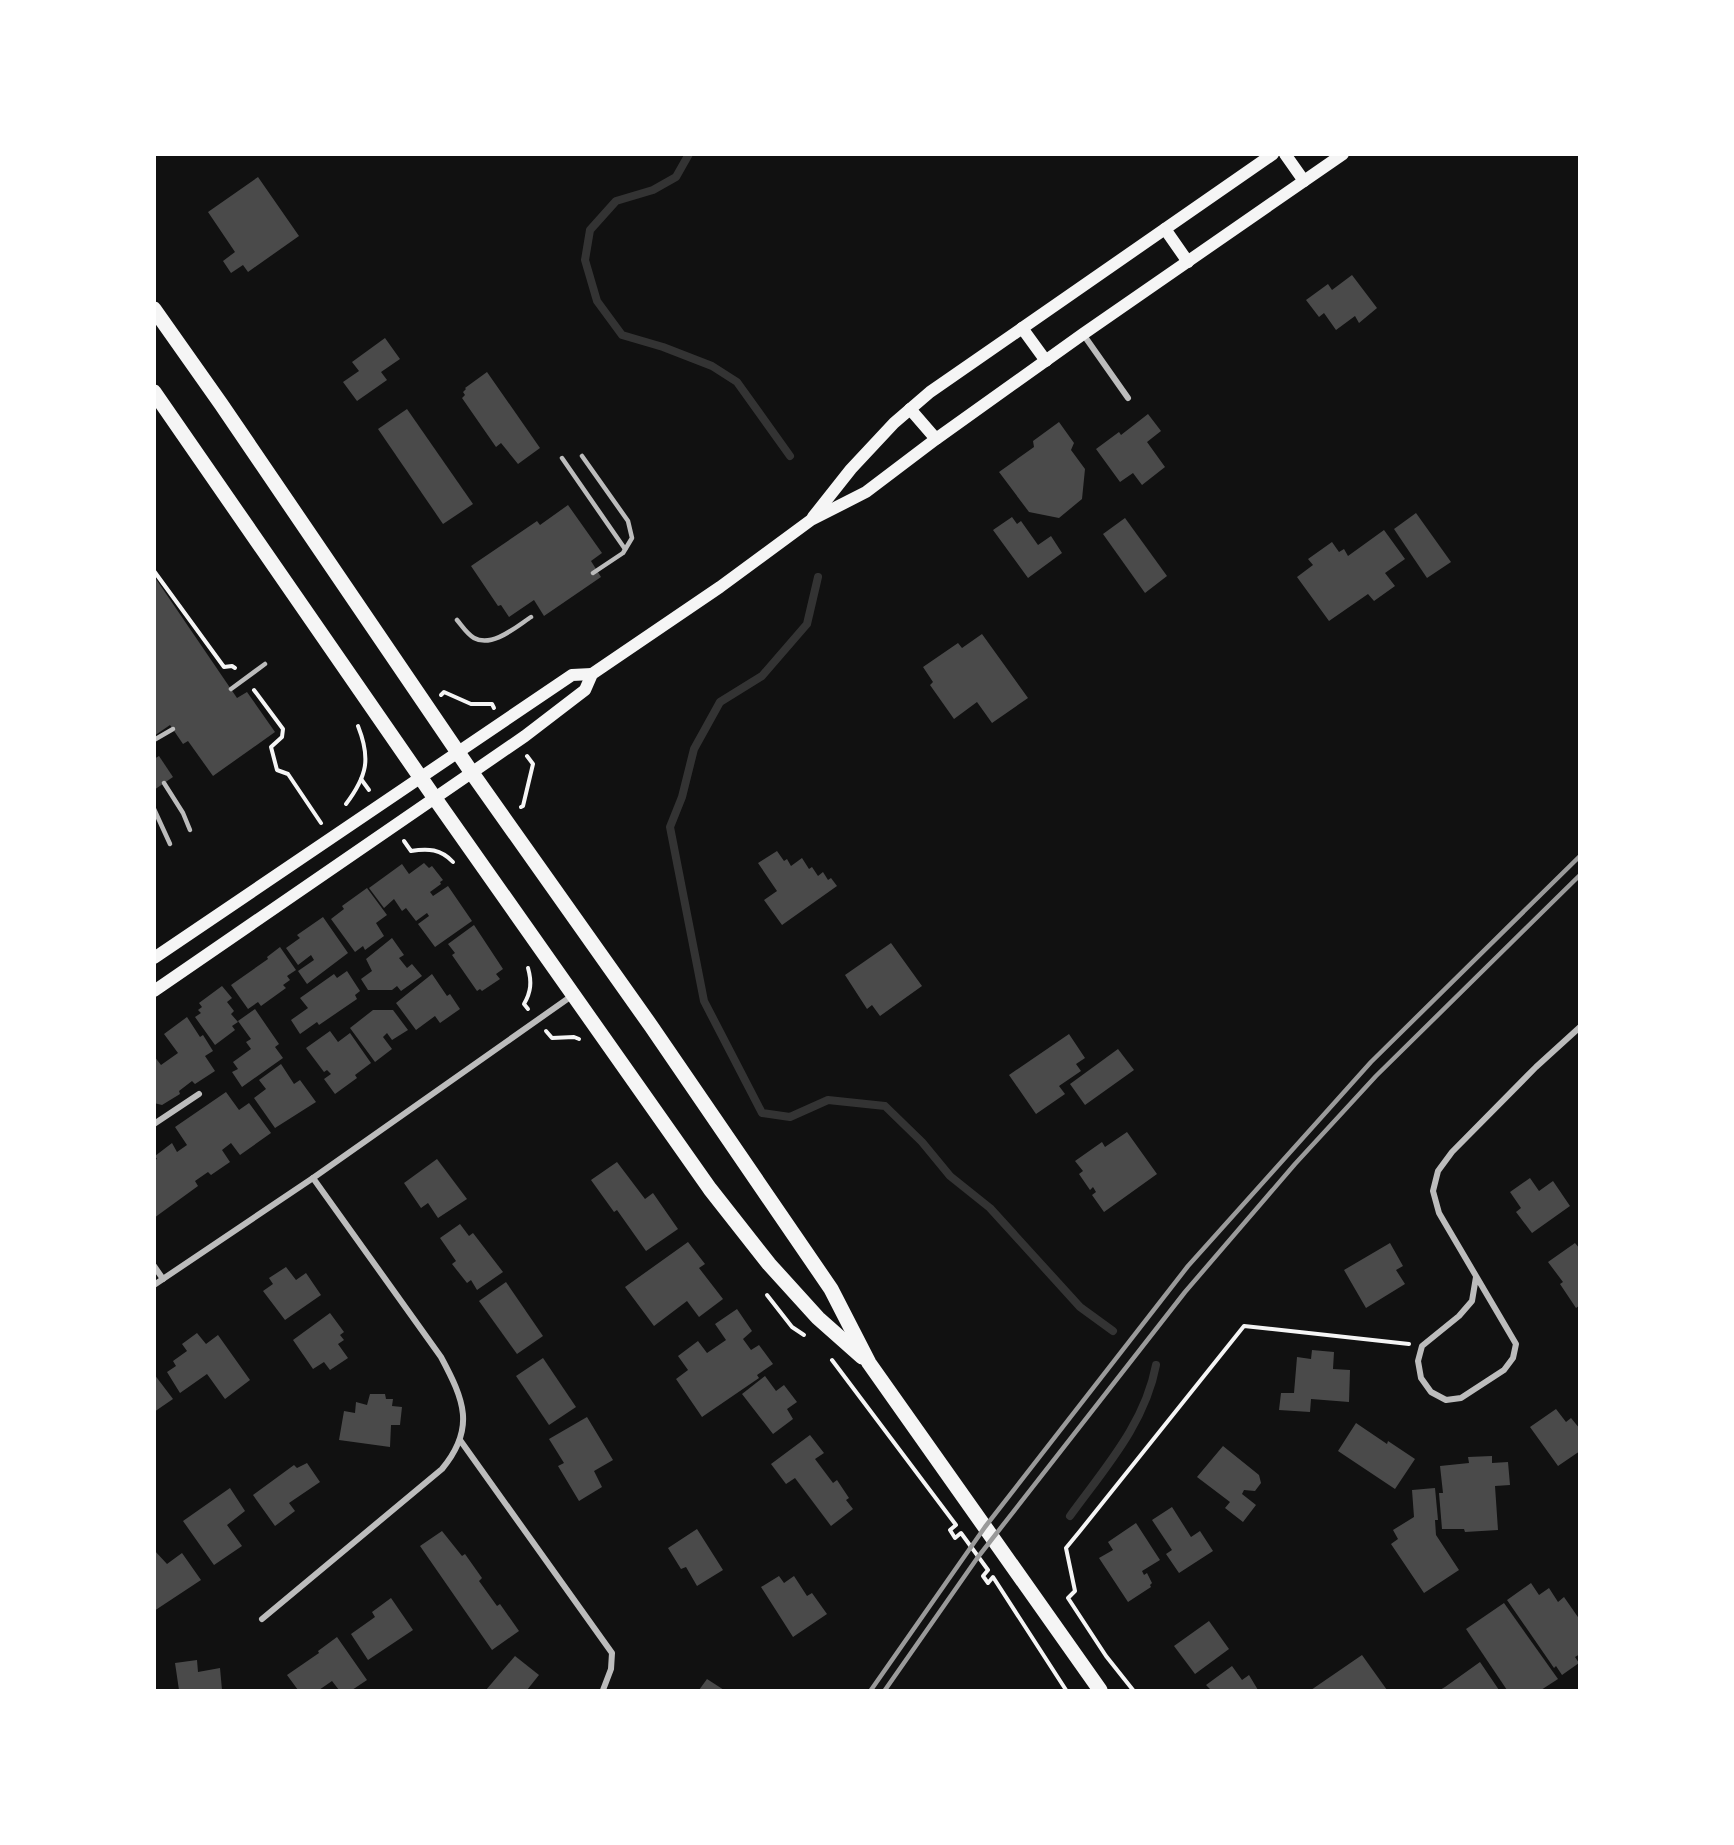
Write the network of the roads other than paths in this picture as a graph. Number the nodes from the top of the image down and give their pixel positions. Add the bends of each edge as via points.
1 (1273, 154) edge
2 (1285, 154) edge
3 (1343, 154) edge
4 (1304, 181) junction
5 (1165, 229) junction
6 (1188, 262) junction
7 (154, 309) edge
8 (1022, 328) junction
9 (1083, 334) junction
10 (1046, 361) junction
11 (154, 392) edge
12 (1128, 398) dead end
13 (910, 410) junction
14 (936, 439) junction
15 (582, 456) dead end
16 (562, 458) dead end
17 (811, 520) junction
18 (625, 549) junction
19 (594, 573) dead end
20 (531, 617) dead end
21 (457, 620) dead end
22 (265, 664) dead end
23 (592, 674) junction
24 (231, 689) dead end
25 (173, 729) dead end
26 (154, 740) edge
27 (458, 753) junction
28 (472, 773) junction
29 (421, 777) junction
30 (164, 783) dead end
31 (434, 797) junction
32 (154, 809) edge
33 (190, 830) dead end
34 (170, 844) dead end
35 (154, 958) edge
36 (154, 992) edge
37 (573, 995) junction
38 (1580, 1027) edge
39 (199, 1094) dead end
40 (154, 1124) edge
41 (313, 1178) junction
42 (154, 1266) edge
43 (1476, 1277) junction
44 (163, 1279) junction
45 (154, 1285) edge
46 (869, 1364) junction
47 (460, 1440) junction
48 (262, 1619) dead end
49 (603, 1690) edge
50 (1100, 1690) edge

1 - 5 main road
2 - 4 main road
3 - 4 main road
4 - 6 main road
5 - 6 main road
5 - 8 main road
6 - 9 main road
7 - 27 main road
8 - 10 main road
8 - 13 main road
9 - 10 main road
9 - 12 street
10 - 14 main road
11 - 29 main road
13 - 14 main road
13 - 17 main road via 851,469
14 - 17 main road via 866,492
15 - 18 lane via 628,521 632,537
16 - 18 lane
17 - 23 main road
18 - 19 lane
20 - 21 lane via 491,640 472,637
22 - 24 lane
23 - 27 main road via 572,675
23 - 28 main road via 585,690
25 - 26 lane
27 - 28 main road
27 - 29 main road
28 - 31 main road
28 - 46 main road via 831,1289
29 - 31 main road
29 - 35 main road
30 - 33 lane
31 - 36 main road
31 - 37 main road
32 - 34 lane
37 - 41 street
37 - 46 main road via 710,1189 769,1264 818,1318
38 - 43 street via 1452,1152 1438,1171 1434,1191 1439,1213
39 - 40 street
41 - 44 street
41 - 47 street via 441,1357 462,1403
42 - 44 street
43 - 43 street via 1472,1301 1422,1346 1418,1361 1421,1378 1431,1392 1446,1400 1461,1398 1504,1370 1513,1358 1516,1344
44 - 45 street
46 - 50 main road
47 - 48 street via 442,1469
47 - 49 street via 612,1653

